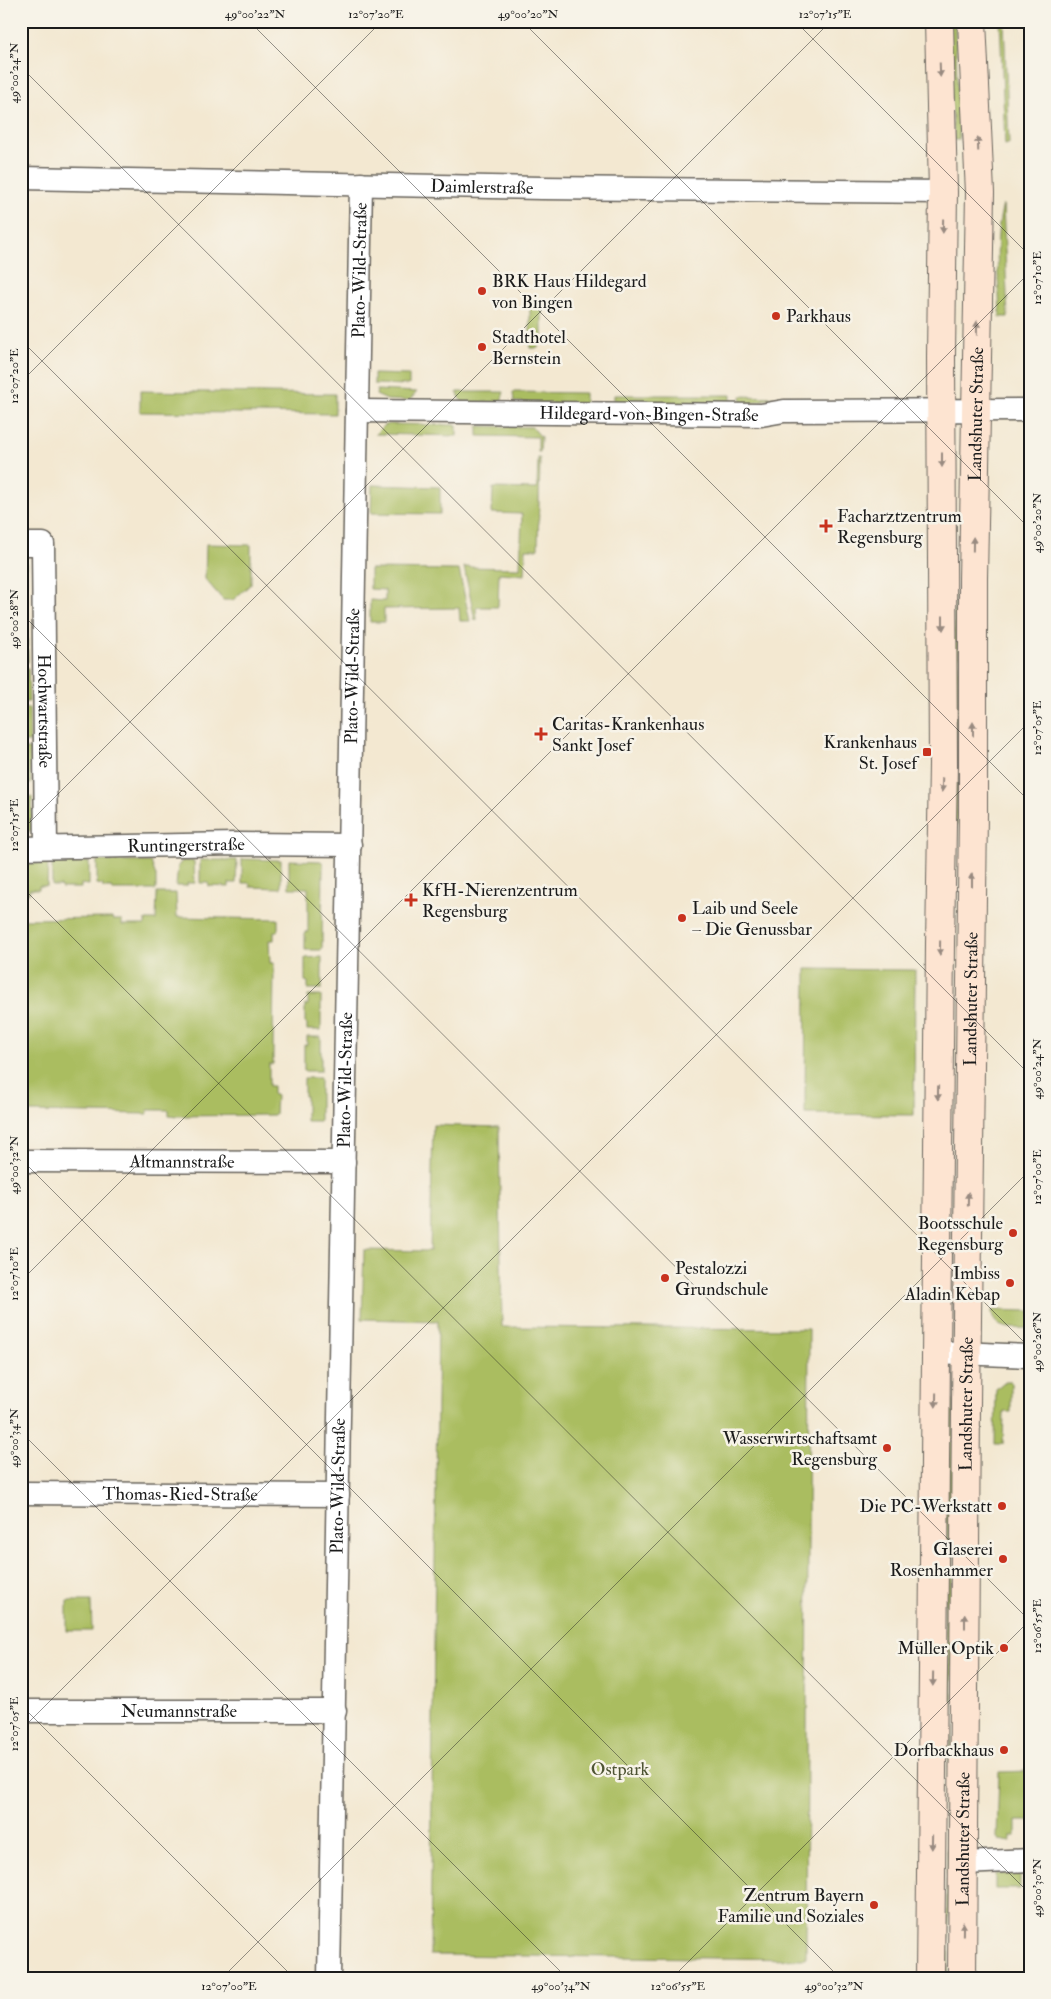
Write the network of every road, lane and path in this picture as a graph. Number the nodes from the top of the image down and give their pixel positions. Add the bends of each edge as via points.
1 (938, 21) edge
2 (972, 21) edge
3 (21, 178) edge
4 (361, 184) junction
5 (943, 192) junction
6 (1030, 410) edge
7 (357, 411) junction
8 (942, 412) junction
9 (975, 412) junction
10 (32, 544) edge
11 (350, 845) junction
12 (46, 847) junction
13 (21, 848) edge
14 (21, 1161) edge
15 (344, 1162) junction
16 (936, 1352) junction
17 (966, 1353) junction
18 (1030, 1356) edge
19 (21, 1493) edge
20 (338, 1495) junction
21 (21, 1711) edge
22 (334, 1711) junction
23 (1030, 1860) edge
24 (964, 1863) junction
25 (329, 1978) edge
26 (930, 1978) edge
27 (962, 1978) edge

1 -> 5 main road, Landshuter Straße
9 -> 2 main road, Landshuter Straße via 980,193
3 - 4 street, Daimlerstraße
4 - 5 street, Daimlerstraße
4 - 7 street, Plato-Wild-Straße
5 -> 8 main road, Landshuter Straße
6 - 9 street, Hildegard-von-Bingen-Straße
7 - 8 street, Hildegard-von-Bingen-Straße via 761,415 784,411
7 - 11 street, Plato-Wild-Straße
8 - 9 street, Hildegard-von-Bingen-Straße
8 -> 16 main road, Landshuter Straße via 943,764
17 -> 9 main road, Landshuter Straße
10 - 12 street, Hochwartstraße
11 - 12 street, Runtingerstraße
11 - 15 street, Plato-Wild-Straße
12 - 13 street, Runtingerstraße
14 - 15 street, Altmannstraße
15 - 20 street, Plato-Wild-Straße
16 - 17 street
16 -> 26 main road, Landshuter Straße
17 - 18 street
24 -> 17 main road, Landshuter Straße
19 - 20 street, Thomas-Ried-Straße
20 - 22 street, Plato-Wild-Straße
21 - 22 street, Neumannstraße
22 - 25 street, Plato-Wild-Straße
23 - 24 street
27 -> 24 main road, Landshuter Straße

